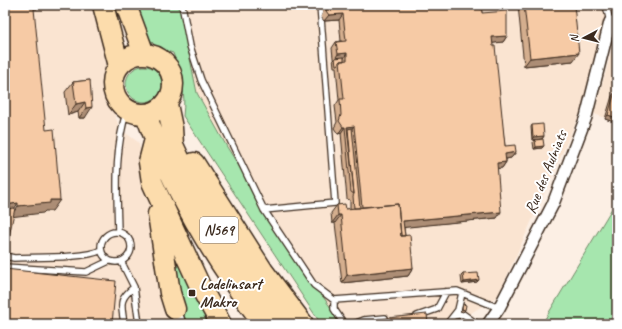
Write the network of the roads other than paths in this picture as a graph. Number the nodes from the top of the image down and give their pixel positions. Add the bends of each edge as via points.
1 (103, 5) edge
2 (126, 5) edge
3 (182, 5) edge
4 (320, 5) edge
5 (606, 5) edge
6 (610, 22) joint
7 (144, 54) junction
8 (118, 66) junction
9 (167, 104) junction
10 (127, 110) junction
11 (146, 115) junction
12 (172, 128) junction
13 (155, 139) junction
14 (264, 210) junction
15 (118, 232) junction
16 (168, 238) junction
17 (101, 250) junction
18 (5, 256) edge
19 (109, 261) junction
20 (121, 261) junction
21 (5, 267) edge
22 (134, 287) junction
23 (446, 292) junction
24 (462, 293) junction
25 (334, 300) junction
26 (499, 308) junction
27 (177, 316) edge
28 (412, 316) edge
29 (453, 316) junction
30 (388, 318) edge
31 (364, 322) edge
32 (124, 324) edge
33 (139, 324) edge
34 (221, 324) edge
35 (264, 324) edge
36 (282, 324) edge
37 (303, 324) edge
38 (344, 324) edge
39 (354, 324) edge
40 (447, 324) edge
41 (477, 324) edge
42 (488, 324) edge

1 - 8 highway
2 - 7 highway
3 - 14 lane via 190,46 201,80
4 - 14 lane via 335,203
5 - 6 lane
6 - 26 street, Rue des Aulniats via 586,117 553,204
7 - 8 highway via 126,59
7 - 9 highway via 165,63 172,74 174,90
8 - 10 highway via 114,88 118,100
9 - 11 highway
9 - 12 highway
10 - 11 highway
10 - 15 lane via 120,137 117,177
11 - 13 highway
12 - 36 highway, N569 via 173,145 197,194 268,307
12 - 37 highway via 263,271
13 - 16 highway via 149,170
13 - 35 highway, N569 via 193,216 240,292
14 - 25 lane via 314,285
15 - 17 lane via 103,240
15 - 20 lane via 126,237 130,246 129,254
16 - 27 highway via 170,293
16 - 34 highway via 200,286
17 - 18 lane via 96,253 72,255 14,258
17 - 19 lane
19 - 20 lane
19 - 21 lane via 95,269 81,272
20 - 22 lane
22 - 32 lane via 122,299
22 - 33 lane
23 - 24 lane
23 - 25 lane
23 - 28 lane via 437,309
24 - 26 lane
24 - 29 lane via 458,310
25 - 38 lane via 334,309
26 - 42 street, Rue des Aulniats
29 - 40 lane
29 - 41 lane via 463,314
30 - 31 lane
31 - 39 lane

